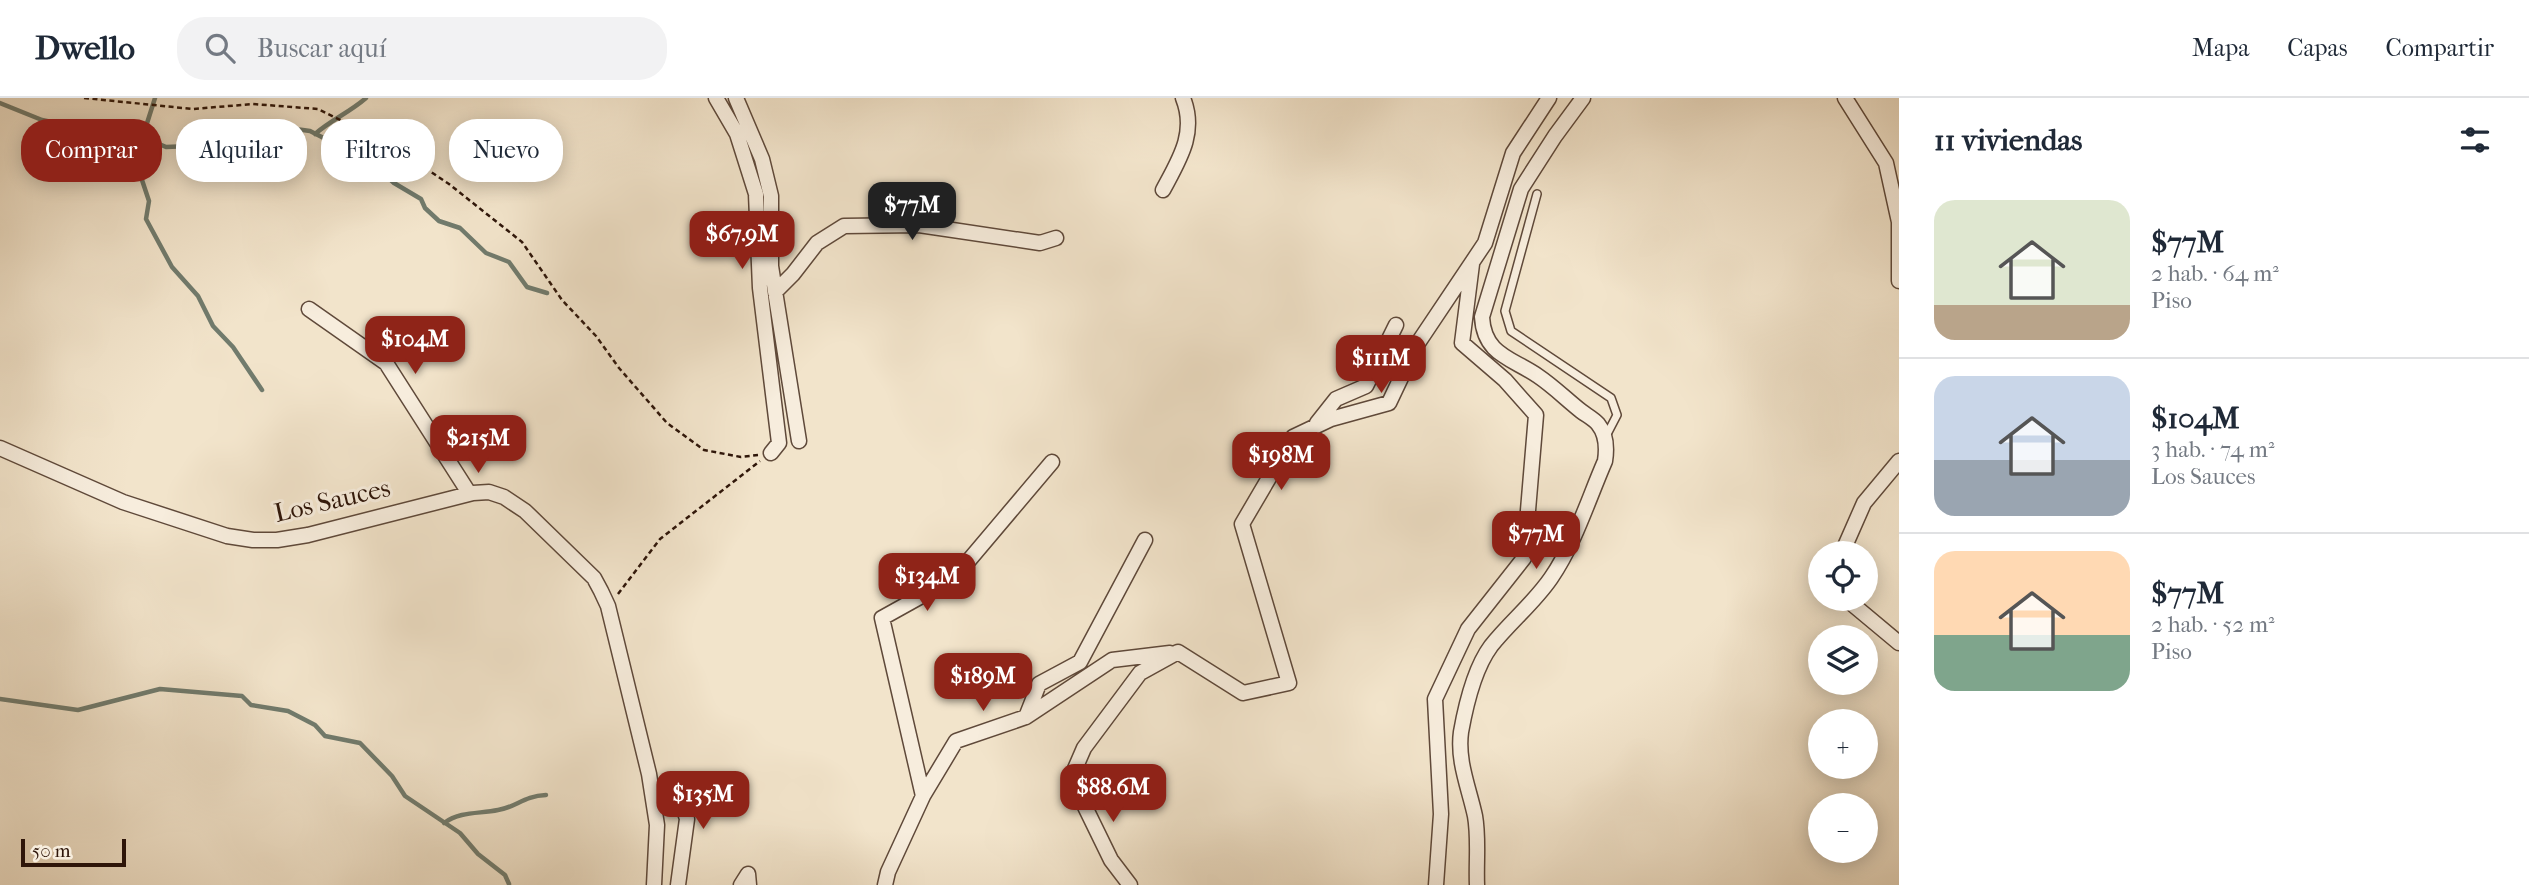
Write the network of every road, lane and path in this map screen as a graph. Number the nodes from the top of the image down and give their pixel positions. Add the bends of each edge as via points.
1 (83, 98) edge
2 (716, 98) edge
3 (736, 98) edge
4 (1183, 98) edge
5 (1549, 98) edge
6 (1583, 98) edge
7 (1845, 98) edge
8 (1163, 190) dead end
9 (1537, 194) dead end
10 (1056, 238) dead end
11 (1472, 262) junction
12 (1899, 281) edge
13 (775, 292) junction
14 (309, 309) dead end
15 (1396, 325) dead end
16 (1314, 427) junction
17 (1605, 438) junction
18 (799, 441) dead end
19 (0, 448) edge
20 (771, 453) junction
21 (1899, 461) edge
22 (1052, 462) dead end
23 (469, 493) junction
24 (1144, 540) dead end
25 (1847, 541) edge
26 (608, 606) junction
27 (1861, 611) edge
28 (1899, 643) edge
29 (1178, 652) junction
30 (1026, 717) junction
31 (675, 781) dead end
32 (923, 796) junction
33 (654, 885) edge
34 (678, 885) edge
35 (741, 885) edge
36 (749, 885) edge
37 (885, 885) edge
38 (1130, 885) edge
39 (1436, 885) edge
40 (1477, 885) edge

1 - 20 path via 193,109 253,104 318,109 394,147 522,242 562,300 667,424 704,450 741,457
2 - 20 street via 737,134 756,194 760,288 779,443
3 - 13 street via 762,159 771,196
4 - 8 street via 1189,133
5 - 11 street via 1513,153 1485,243
6 - 17 street via 1521,190 1482,328 1491,346 1539,376 1598,424
7 - 12 street via 1886,163 1899,222
9 - 17 lane via 1505,311 1511,331 1611,398 1617,415
10 - 13 street via 1040,243 919,225 844,226 817,243
11 - 16 street via 1416,346 1389,403
11 - 39 street via 1462,343 1536,415 1524,558 1468,629 1435,699 1441,814
13 - 18 street
14 - 23 street via 386,363
15 - 16 street via 1366,386 1336,399
16 - 29 street via 1293,438 1242,524 1289,683 1243,693
17 - 40 street via 1605,461 1565,555 1545,587 1492,646 1470,695 1460,754 1477,831
19 - 23 street, Los Sauces via 123,502 253,540 309,535
20 - 26 path via 660,539
21 - 25 street via 1864,503
22 - 32 street via 954,578 882,618
23 - 26 street, Los Sauces via 489,492 525,511 594,578
24 - 30 street via 1080,662 1039,684
26 - 33 street, Los Sauces via 651,787 657,825
27 - 28 street
29 - 30 street via 1112,660
29 - 38 street via 1140,673 1084,748 1071,778 1111,860
30 - 32 street via 956,741
31 - 34 street via 687,819
32 - 37 street
35 - 36 street via 748,874

